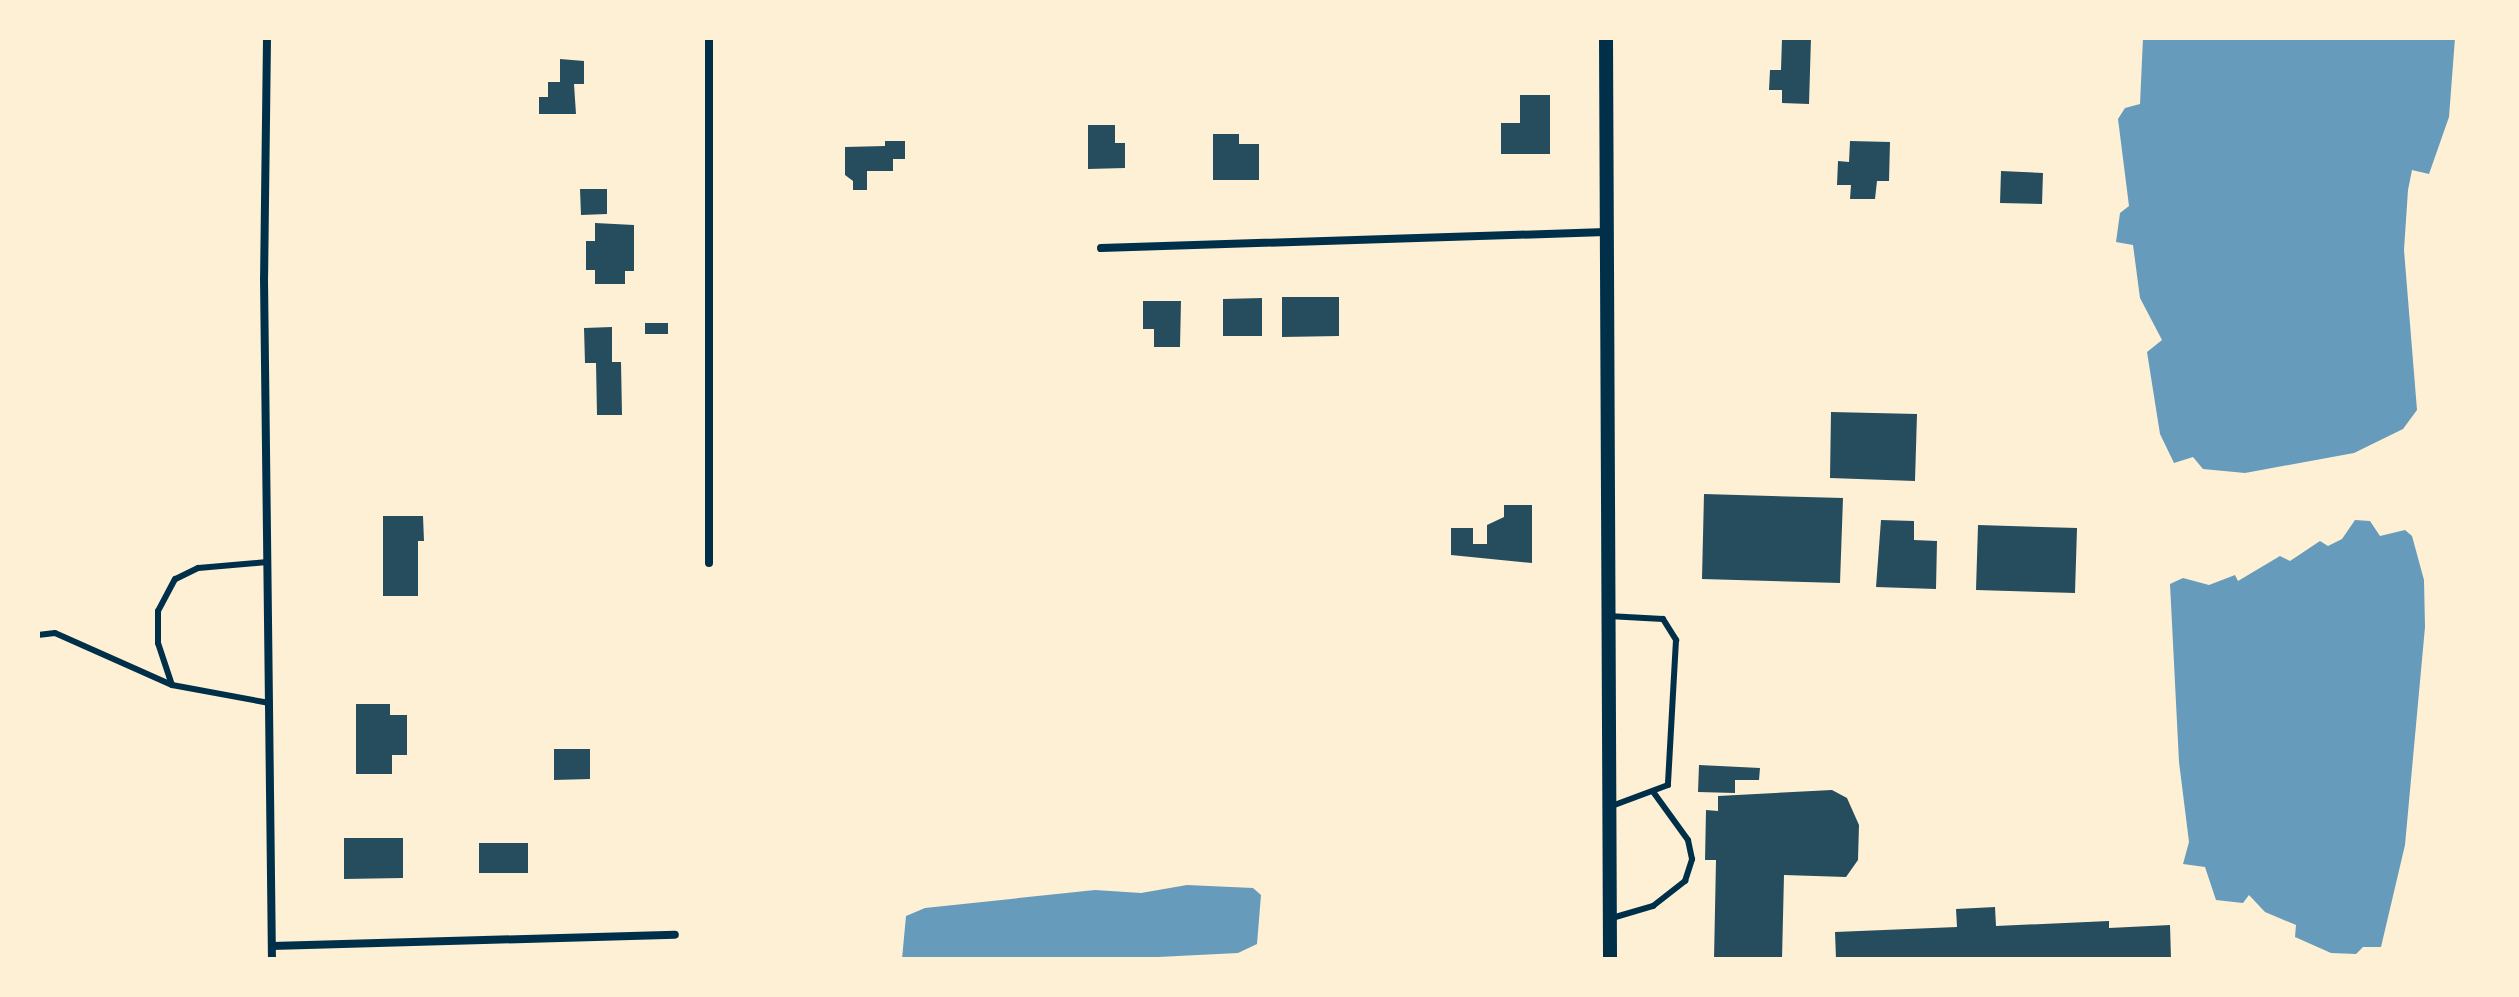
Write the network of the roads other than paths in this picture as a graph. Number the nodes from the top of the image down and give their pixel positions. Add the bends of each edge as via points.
1 (267, 38) edge
2 (709, 38) edge
3 (1606, 38) edge
4 (1606, 232) junction
5 (1101, 248) dead end
6 (267, 562) junction
7 (709, 563) dead end
8 (1608, 616) junction
9 (38, 635) edge
10 (172, 685) junction
11 (269, 703) junction
12 (1654, 793) junction
13 (1609, 807) junction
14 (1610, 918) junction
15 (675, 935) dead end
16 (272, 946) junction
17 (272, 959) edge
18 (1610, 959) edge

1 - 6 street
2 - 7 street
3 - 4 street
4 - 5 street
4 - 8 street
6 - 10 lane via 198,568 169,586 158,611 158,643
6 - 11 street
8 - 12 lane via 1663,619 1676,640 1672,767 1668,785
8 - 13 street
9 - 10 lane via 55,633
10 - 11 lane
11 - 16 street
12 - 13 lane
12 - 14 lane via 1688,840 1692,859 1685,881 1653,906
13 - 14 street
14 - 18 street
15 - 16 street
16 - 17 street

